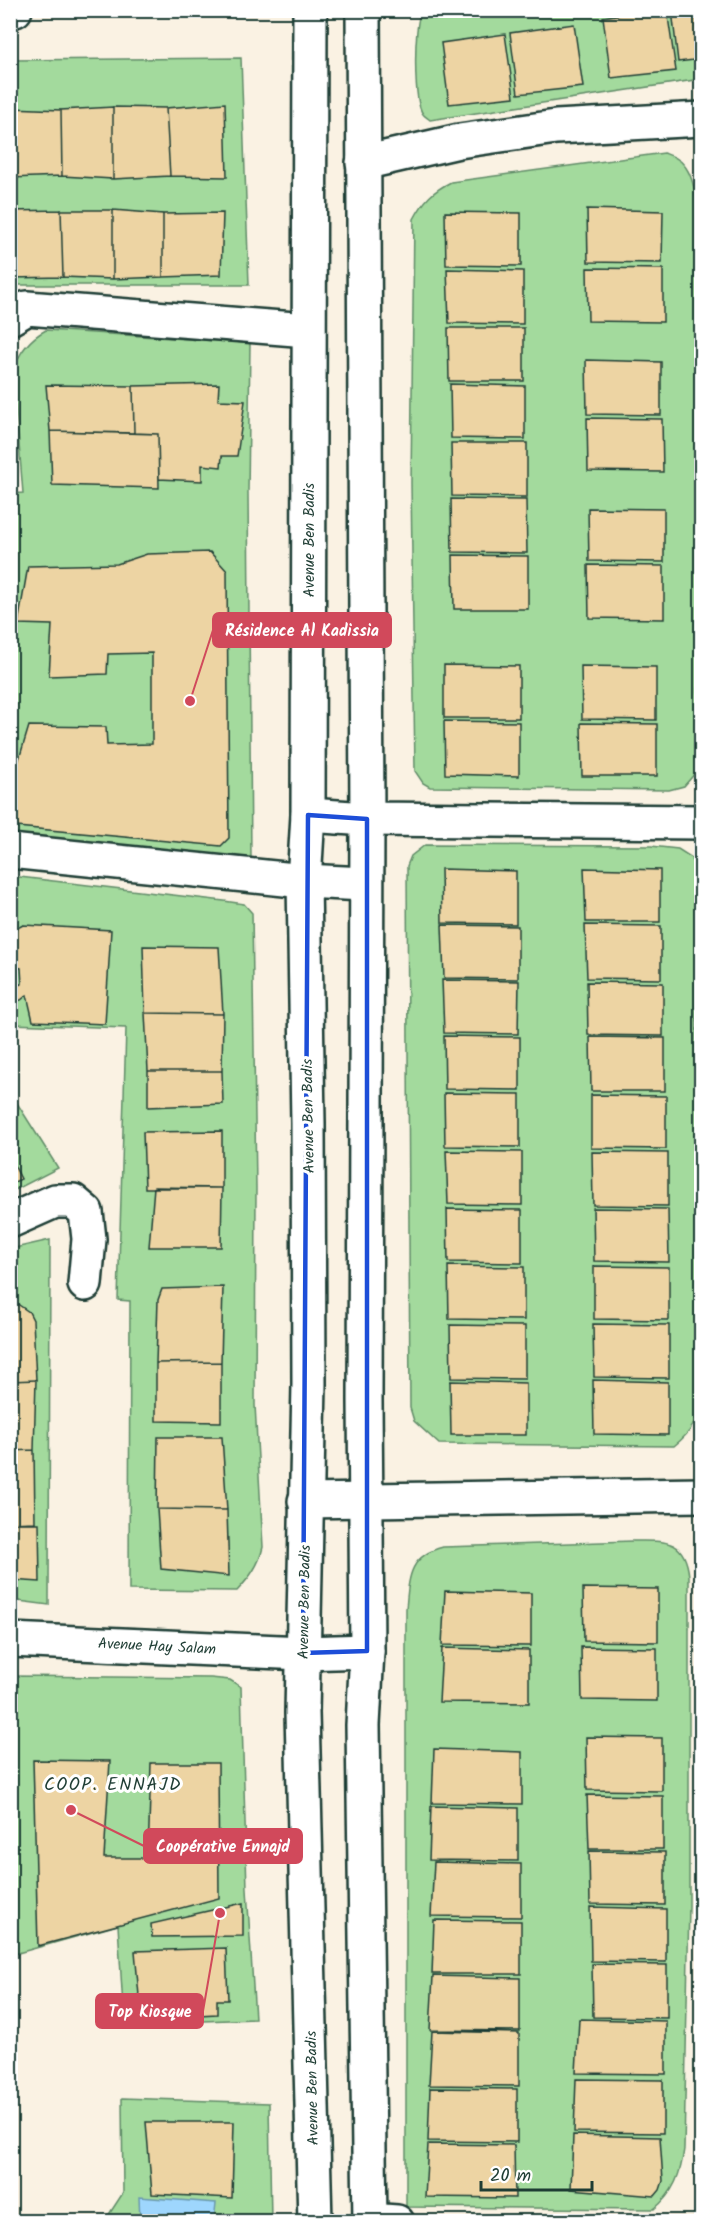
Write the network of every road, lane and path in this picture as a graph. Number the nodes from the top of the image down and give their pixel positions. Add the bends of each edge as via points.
1 (10, 10) edge
2 (15, 10) edge
3 (310, 10) edge
4 (363, 10) edge
5 (702, 119) edge
6 (363, 163) junction
7 (16, 311) edge
8 (308, 330) junction
9 (308, 815) junction
10 (367, 819) junction
11 (702, 822) edge
12 (10, 851) edge
13 (304, 881) junction
14 (366, 884) junction
15 (10, 1221) edge
16 (86, 1284) dead end
17 (702, 1495) edge
18 (367, 1500) junction
19 (305, 1502) junction
20 (10, 1640) edge
21 (367, 1651) junction
22 (303, 1653) junction
23 (379, 2221) edge
24 (315, 2222) edge

1 - 2 main road
3 - 8 main road, Avenue Ben Badis
4 - 6 main road
5 - 6 main road via 556,126 459,141
6 - 10 main road
7 - 8 main road
8 - 9 main road, Avenue Ben Badis
9 - 10 main road
9 - 13 main road, Avenue Ben Badis
10 - 11 main road
10 - 14 main road
12 - 13 main road
13 - 14 main road
13 - 19 main road, Avenue Ben Badis via 309,1349
14 - 18 main road
15 - 16 main road via 55,1201 73,1201 86,1212
17 - 18 main road
18 - 19 main road
18 - 21 main road
19 - 22 main road, Avenue Ben Badis
20 - 22 main road, Avenue Hay Salam
21 - 22 main road, Avenue Hay Salam
21 - 23 main road via 363,1725
22 - 24 main road, Avenue Ben Badis

